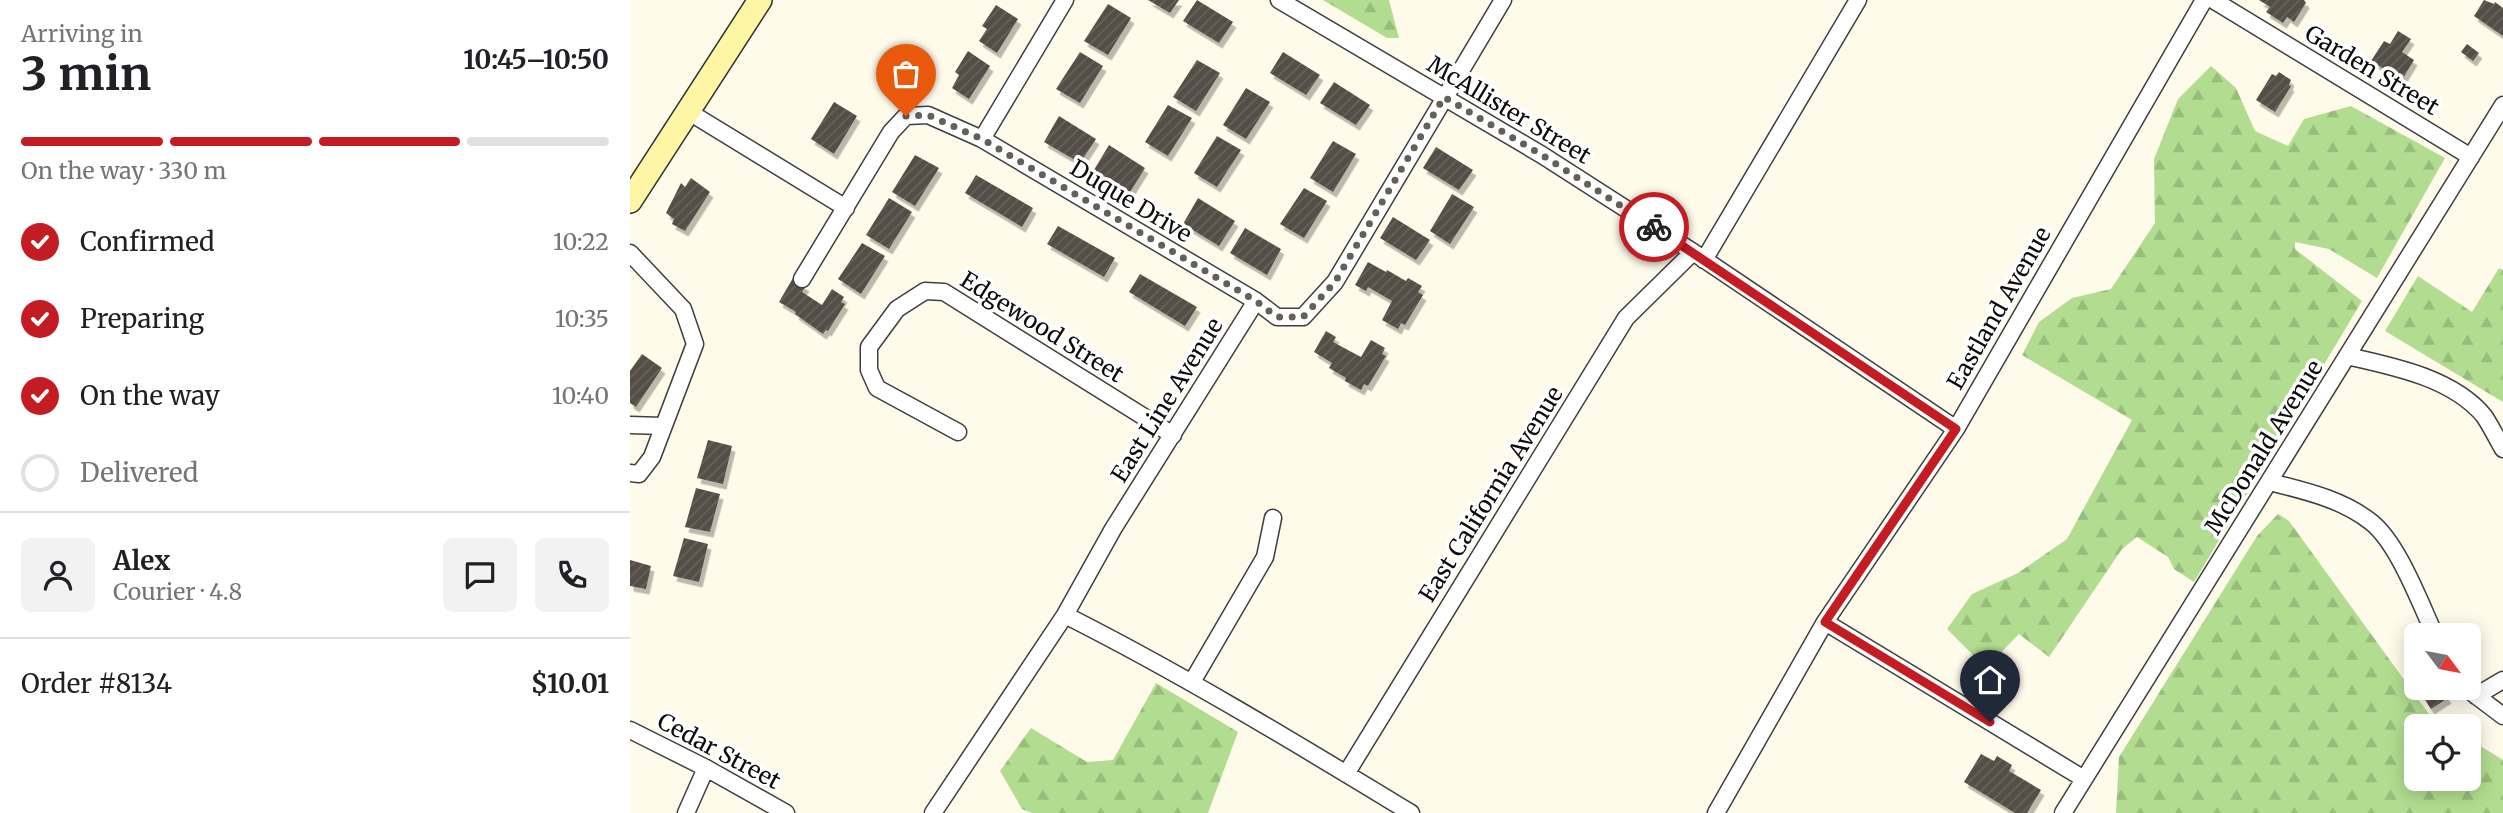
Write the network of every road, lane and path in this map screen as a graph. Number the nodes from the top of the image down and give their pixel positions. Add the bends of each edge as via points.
1 (760, 0) edge
2 (1065, 0) edge
3 (1279, 0) edge
4 (1503, 0) edge
5 (1858, 0) edge
6 (2204, 0) edge
7 (2213, 0) edge
8 (1444, 97) junction
9 (2503, 105) edge
10 (689, 112) junction
11 (982, 139) junction
12 (2471, 157) junction
13 (630, 201) edge
14 (846, 208) junction
15 (630, 253) edge
16 (1698, 256) junction
17 (802, 279) dead end
18 (1256, 301) junction
19 (2347, 356) junction
20 (630, 425) edge
21 (662, 426) junction
22 (1956, 429) junction
23 (958, 432) dead end
24 (1173, 435) junction
25 (2503, 449) edge
26 (630, 473) edge
27 (2270, 482) junction
28 (1273, 518) dead end
29 (1065, 615) junction
30 (1825, 622) junction
31 (2429, 623) edge
32 (2503, 680) edge
33 (1192, 682) junction
34 (2482, 688) edge
35 (2482, 700) edge
36 (2503, 716) edge
37 (630, 730) edge
38 (706, 768) junction
39 (1346, 774) junction
40 (2084, 779) junction
41 (1718, 812) edge
42 (686, 813) edge
43 (786, 813) edge
44 (933, 813) edge
45 (1410, 813) edge
46 (2063, 813) edge

1 - 10 main road
2 - 11 street
3 - 8 street, McAllister Street
4 - 8 street
5 - 16 street, East California Avenue
6 - 22 street, Eastland Avenue
7 - 12 street, Garden Street
8 - 16 street, McAllister Street
8 - 18 street via 1335,282 1303,317 1277,317
9 - 12 street, McDonald Avenue
10 - 13 main road
10 - 14 street
11 - 14 street, Duque Drive via 928,115 906,116 891,132
11 - 18 street, Duque Drive
12 - 19 street, McDonald Avenue
14 - 17 street, Duque Drive
15 - 21 street via 683,309 695,344
16 - 22 street, McAllister Street
16 - 39 street, East California Avenue via 1626,318
18 - 24 street, East Line Avenue
19 - 25 street via 2403,370 2461,396 2483,416
19 - 27 street, McDonald Avenue
20 - 21 street
21 - 26 street via 652,457 639,474
22 - 30 street, Eastland Avenue
23 - 24 street, Edgewood Street via 877,388 869,370 869,347 897,309 925,291 944,292
24 - 29 street, East Line Avenue
27 - 31 street via 2317,494 2373,523 2396,554
27 - 40 street, McDonald Avenue
28 - 33 street via 1265,557
29 - 33 street
29 - 44 street, East Line Avenue
30 - 40 street
30 - 41 street, Eastland Avenue
32 - 34 street
33 - 39 street
35 - 36 street
37 - 38 street, Cedar Street
38 - 42 street
38 - 43 street, Cedar Street
39 - 45 street
40 - 46 street, McDonald Avenue

